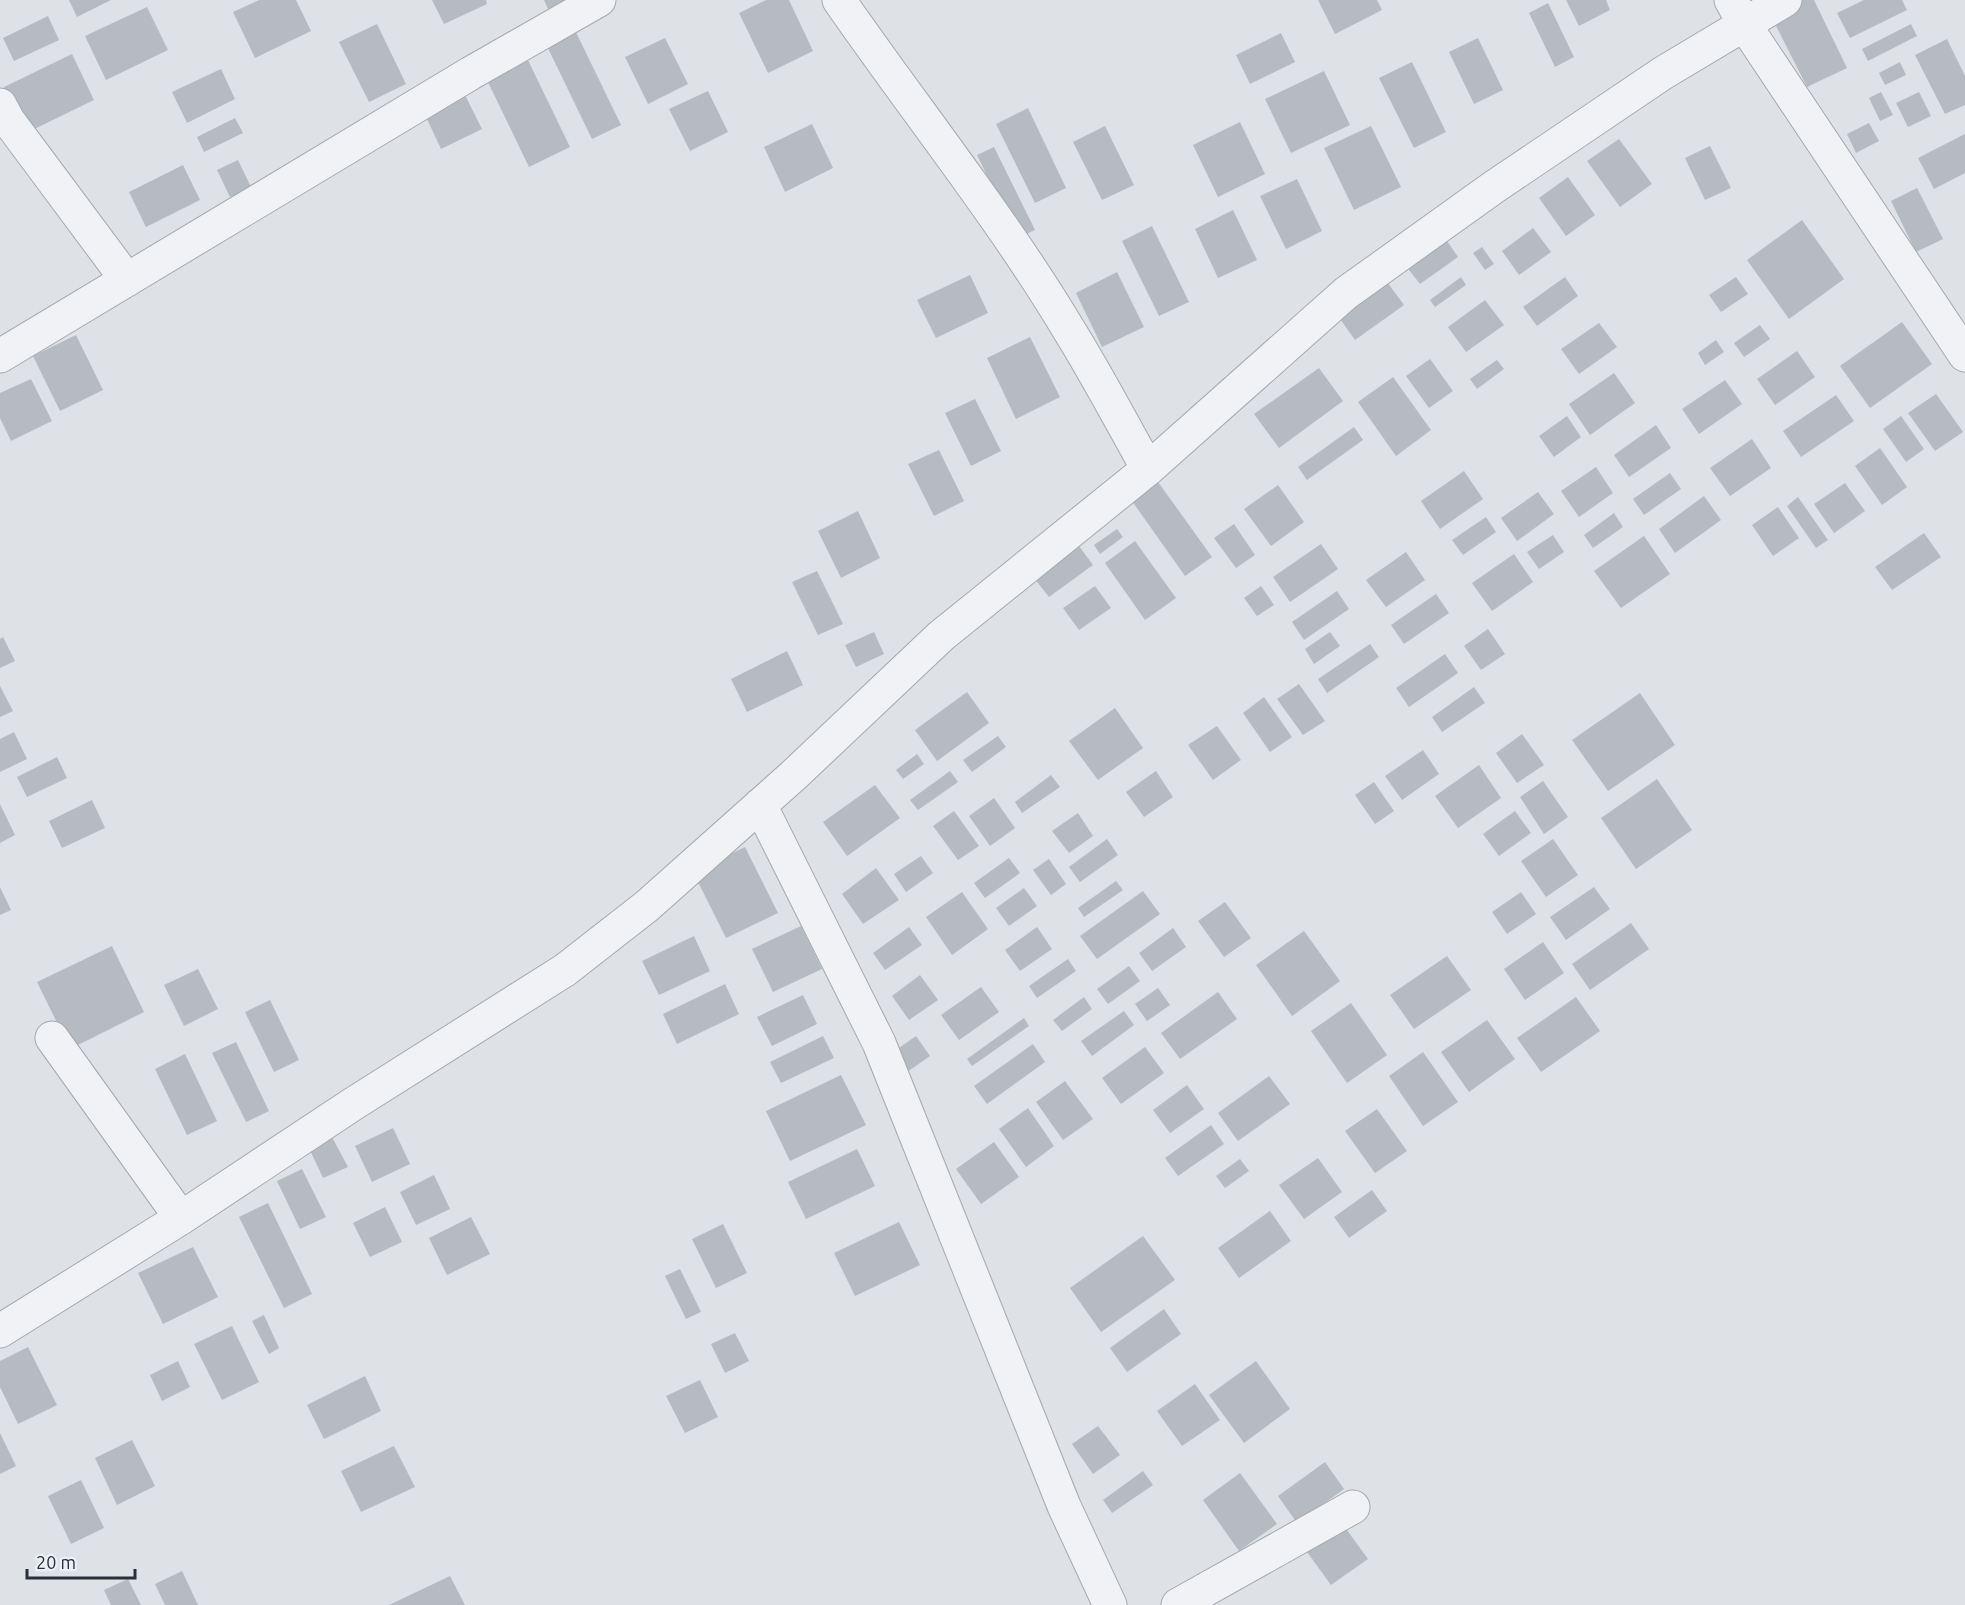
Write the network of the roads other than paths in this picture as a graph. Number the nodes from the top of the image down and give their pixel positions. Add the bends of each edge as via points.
1 (599, 0) edge
2 (839, 0) edge
3 (1785, 0) edge
4 (1738, 12) edge
5 (0, 105) edge
6 (127, 280) junction
7 (1956, 322) edge
8 (1965, 355) edge
9 (0, 356) edge
10 (1148, 469) junction
11 (760, 805) junction
12 (52, 1038) dead end
13 (181, 1218) junction
14 (0, 1331) edge
15 (1353, 1507) dead end
16 (1110, 1605) edge
17 (1178, 1605) edge

1 - 6 street
2 - 10 street via 1069,329
3 - 4 street
4 - 7 street
4 - 10 street via 1663,73 1346,293
5 - 6 street
6 - 9 street
7 - 8 street
10 - 11 street via 941,636
11 - 13 street via 647,906 565,970
11 - 16 street via 879,1043 1059,1495
12 - 13 street
13 - 14 street
15 - 17 street

